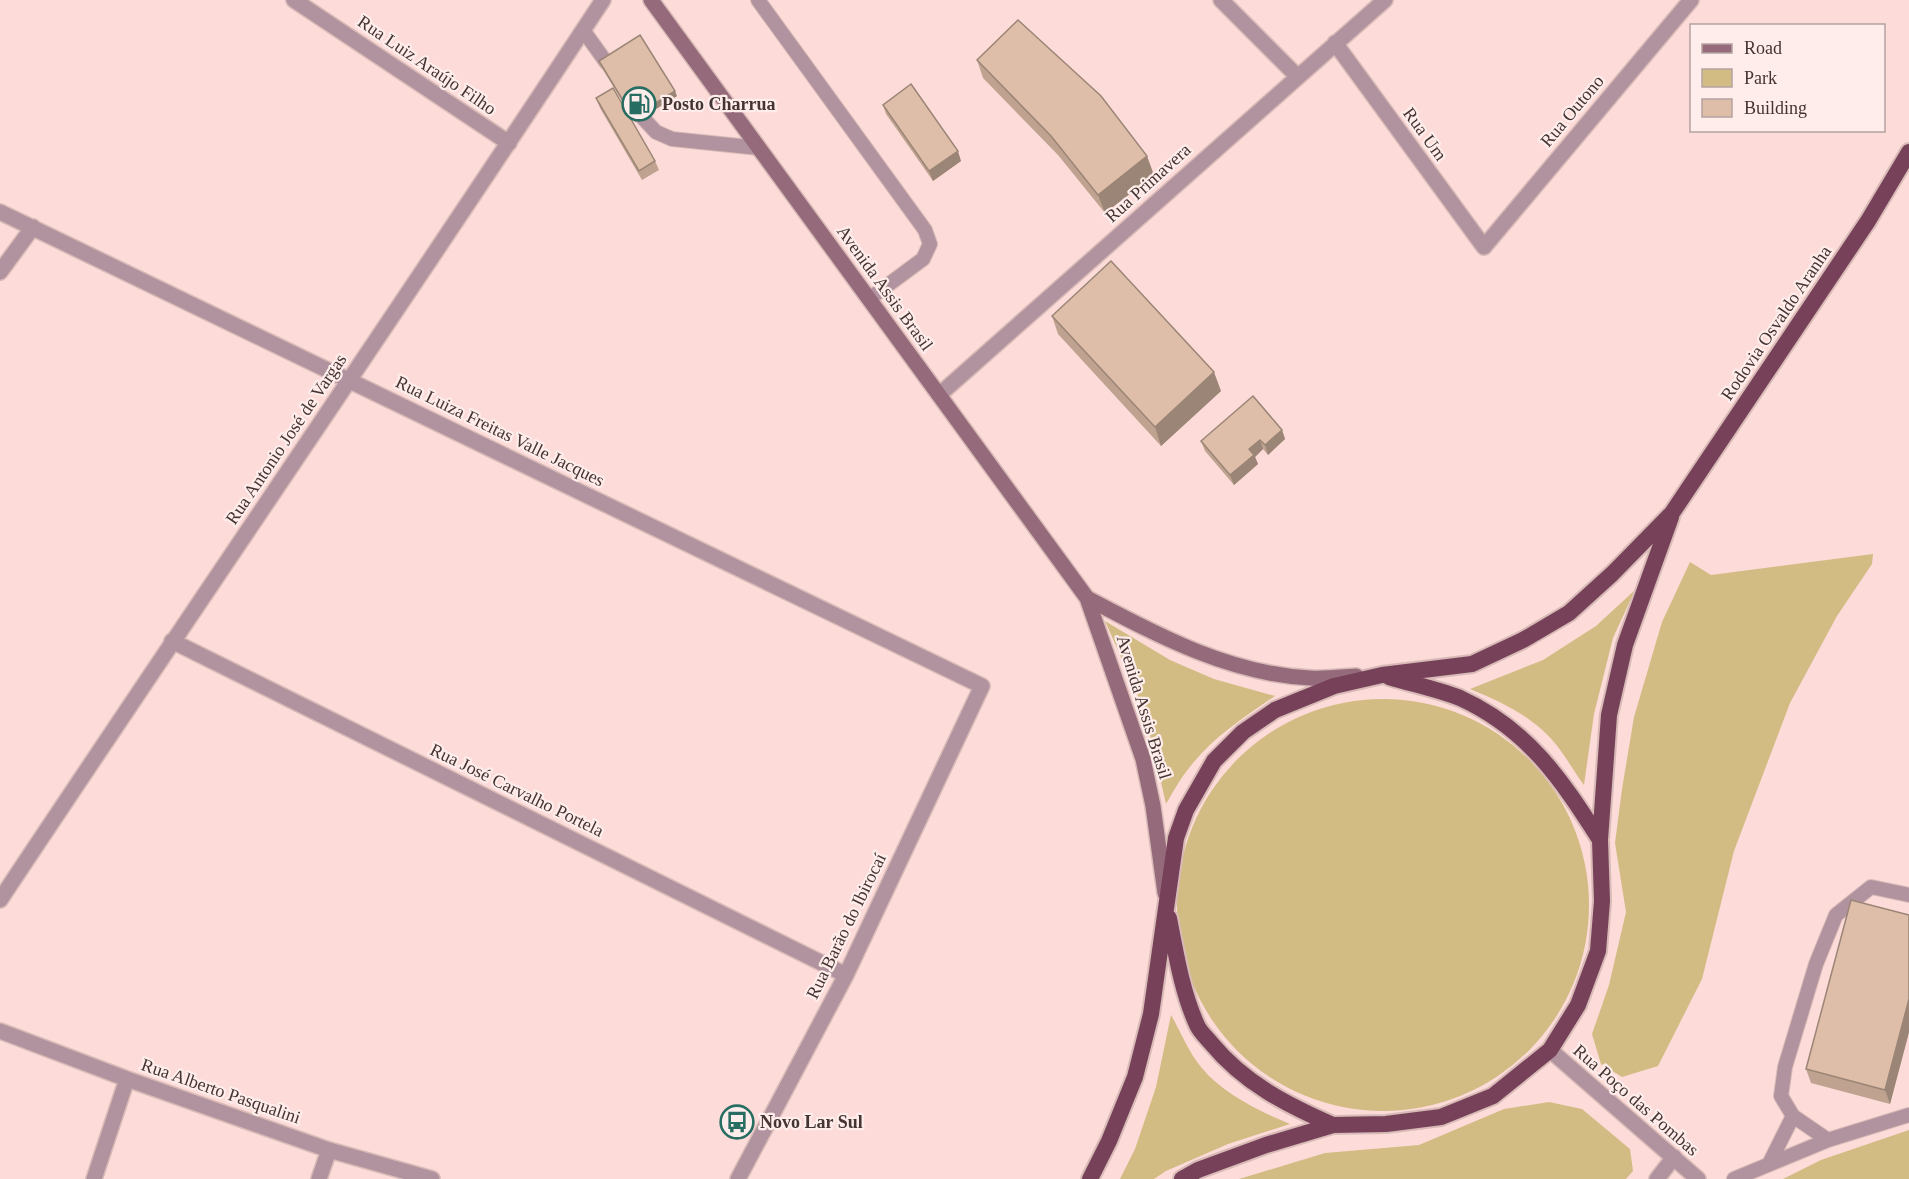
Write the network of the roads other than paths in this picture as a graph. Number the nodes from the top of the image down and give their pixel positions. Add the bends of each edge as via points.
1 (294, 0) edge
2 (603, 0) edge
3 (651, 0) edge
4 (758, 0) edge
5 (1221, 0) edge
6 (1385, 0) edge
7 (1691, 0) edge
8 (583, 30) junction
9 (1335, 43) junction
10 (606, 62) edge
11 (1297, 76) junction
12 (642, 117) edge
13 (509, 143) junction
14 (759, 148) junction
15 (1909, 152) edge
16 (0, 212) edge
17 (33, 226) junction
18 (1484, 247) joint
19 (0, 272) edge
20 (869, 299) junction
21 (350, 380) junction
22 (939, 395) junction
23 (1672, 513) junction
24 (1087, 598) junction
25 (172, 640) junction
26 (1382, 675) junction
27 (982, 686) joint
28 (1599, 840) junction
29 (1909, 894) edge
30 (0, 900) edge
31 (1167, 902) junction
32 (846, 975) junction
33 (0, 1031) edge
34 (1550, 1050) junction
35 (127, 1079) junction
36 (1909, 1114) edge
37 (1793, 1116) junction
38 (1333, 1125) junction
39 (1828, 1140) junction
40 (329, 1150) junction
41 (1674, 1157) junction
42 (1769, 1164) junction
43 (94, 1179) edge
44 (319, 1179) edge
45 (432, 1179) edge
46 (738, 1179) edge
47 (1090, 1179) edge
48 (1182, 1179) edge
49 (1657, 1179) edge
50 (1698, 1179) edge
51 (1734, 1179) edge

1 - 13 street, Rua Luiz Araújo Filho
2 - 8 street, Rua Antonio José de Vargas
3 - 14 main road, Avenida Assis Brasil
4 - 20 lane via 925,230 930,244 924,259
5 - 11 street
6 - 9 street, Rua Primavera
7 - 18 street, Rua Outono
8 - 10 lane
8 - 13 street, Rua Antonio José de Vargas
9 - 11 street, Rua Primavera
9 - 18 street, Rua Um
11 - 22 street, Rua Primavera
12 - 14 lane via 656,132 672,139
13 - 21 street, Rua Antonio José de Vargas
14 - 20 main road, Avenida Assis Brasil
15 - 23 highway, Rodovia Osvaldo Aranha via 1868,221
16 - 17 street, Rua Luiza Freitas Valle Jacques
17 - 19 street
17 - 21 street, Rua Luiza Freitas Valle Jacques
20 - 22 main road, Avenida Assis Brasil
21 - 25 street, Rua Antonio José de Vargas
21 - 27 street, Rua Luiza Freitas Valle Jacques
22 - 24 main road, Avenida Assis Brasil
23 - 26 highway via 1569,613 1523,640 1472,664
23 - 28 highway via 1625,645 1609,715
24 - 26 main road, Avenida Assis Brasil via 1155,634 1259,671 1310,678
24 - 31 main road, Avenida Assis Brasil via 1143,759
25 - 30 street, Rua Antonio José de Vargas
25 - 32 street, Rua José Carvalho Portela
26 - 28 highway via 1459,698 1506,725 1537,751
26 - 31 highway via 1334,686 1275,710 1243,732 1214,761 1186,810 1176,838
27 - 32 street, Rua Barão do Ibirocaí
28 - 34 highway via 1602,901 1598,951 1578,1005
29 - 37 lane via 1871,887 1836,915 1816,964 1785,1067 1781,1096
31 - 38 highway via 1178,967 1198,1027 1223,1058 1250,1081 1298,1110
31 - 47 highway via 1150,1014 1135,1077
32 - 46 street, Rua Barão do Ibirocaí
33 - 35 street, Rua Alberto Pasqualini
34 - 38 highway via 1493,1096 1441,1117
34 - 41 street, Rua Poço das Pombas
35 - 40 street, Rua Alberto Pasqualini
35 - 43 street
36 - 39 lane
37 - 39 lane
37 - 42 lane
38 - 48 highway via 1266,1145
39 - 42 lane
40 - 44 street
40 - 45 street, Rua Alberto Pasqualini
41 - 49 street
41 - 50 street, Rua Poço das Pombas
42 - 51 lane

